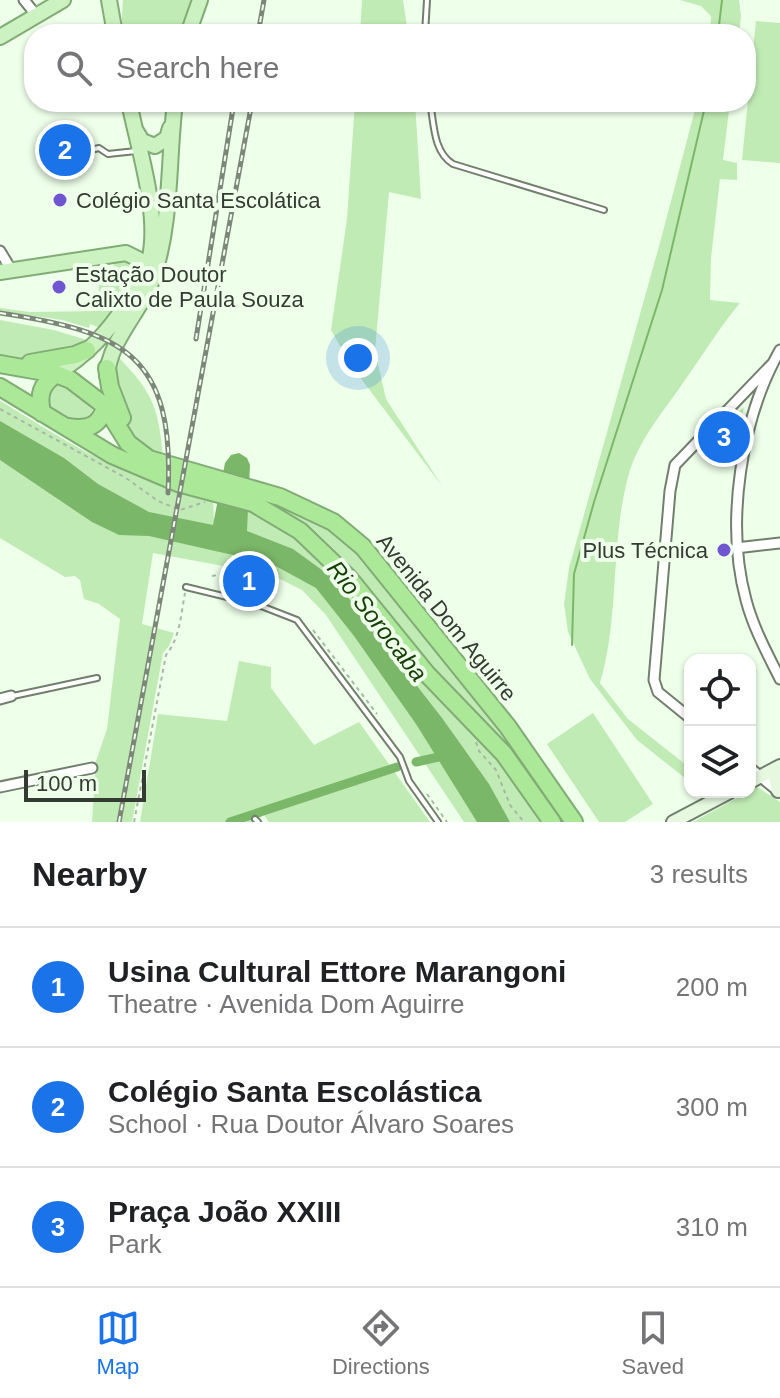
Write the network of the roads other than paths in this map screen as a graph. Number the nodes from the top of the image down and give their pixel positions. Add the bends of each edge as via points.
1 (24, 0) edge
2 (63, 0) edge
3 (111, 0) edge
4 (200, 0) edge
5 (427, 0) edge
6 (37, 16) junction
7 (113, 24) edge
8 (192, 24) edge
9 (426, 24) edge
10 (0, 37) edge
11 (131, 112) edge
12 (174, 112) edge
13 (432, 112) edge
14 (173, 120) junction
15 (133, 125) junction
16 (64, 147) dead end
17 (139, 150) junction
18 (604, 210) dead end
19 (0, 251) edge
20 (6, 271) edge
21 (132, 293) junction
22 (87, 350) junction
23 (780, 350) edge
24 (0, 364) edge
25 (772, 364) junction
26 (107, 368) junction
27 (56, 374) junction
28 (0, 387) edge
29 (0, 398) edge
30 (740, 398) junction
31 (105, 406) junction
32 (42, 413) junction
33 (755, 414) junction
34 (66, 427) junction
35 (149, 459) junction
36 (178, 483) junction
37 (215, 484) junction
38 (252, 495) junction
39 (780, 543) edge
40 (736, 548) junction
41 (186, 587) road end
42 (97, 678) dead end
43 (780, 679) edge
44 (11, 696) joint
45 (0, 699) edge
46 (684, 713) edge
47 (92, 768) dead end
48 (780, 768) edge
49 (756, 774) edge
50 (756, 777) edge
51 (0, 787) edge
52 (779, 792) edge
53 (719, 798) edge
54 (438, 822) edge
55 (552, 822) edge
56 (574, 822) edge
57 (673, 822) edge

1 - 6 street
2 - 6 main road
3 - 7 main road
4 - 8 main road
5 - 9 lane
6 - 10 main road
11 - 15 main road
12 - 14 main road
13 - 18 lane via 439,150 453,164
14 - 15 main road via 167,138 155,146 142,141
14 - 26 main road via 160,256
15 - 17 main road
16 - 17 lane via 81,152 99,148 108,154
17 - 21 main road via 153,222 150,258
19 - 20 street
20 - 21 main road via 126,253 141,267
21 - 22 main road via 113,325
22 - 24 highway via 44,362
22 - 27 main road
23 - 25 street
24 - 27 highway, Avenida Dom Aguirre
25 - 30 street
25 - 33 street
26 - 31 main road
26 - 35 highway via 128,432
27 - 31 highway, Avenida Dom Aguirre
27 - 32 highway via 43,383
28 - 32 highway, Avenida Dom Aguirre
29 - 36 highway via 91,452
30 - 33 street
30 - 46 street via 675,465 670,491 654,680 658,692
31 - 34 highway via 97,424
31 - 35 highway, Avenida Dom Aguirre via 121,435
32 - 34 highway, Avenida Dom Aguirre
33 - 40 street via 742,460
34 - 36 highway, Avenida Dom Aguirre via 112,455
35 - 37 highway, Avenida Dom Aguirre
36 - 37 highway, Avenida Dom Aguirre
37 - 38 highway, Avenida Dom Aguirre
38 - 55 highway, Avenida Dom Aguirre via 330,558 427,674 504,754
38 - 56 highway, Avenida Dom Aguirre via 280,497 333,522 363,547 508,727
39 - 40 street
40 - 43 street via 746,601
41 - 54 lane via 297,620 400,757 409,781
42 - 44 lane
44 - 45 street
47 - 51 street
48 - 49 street
48 - 52 street via 775,778
50 - 52 street
53 - 57 street

